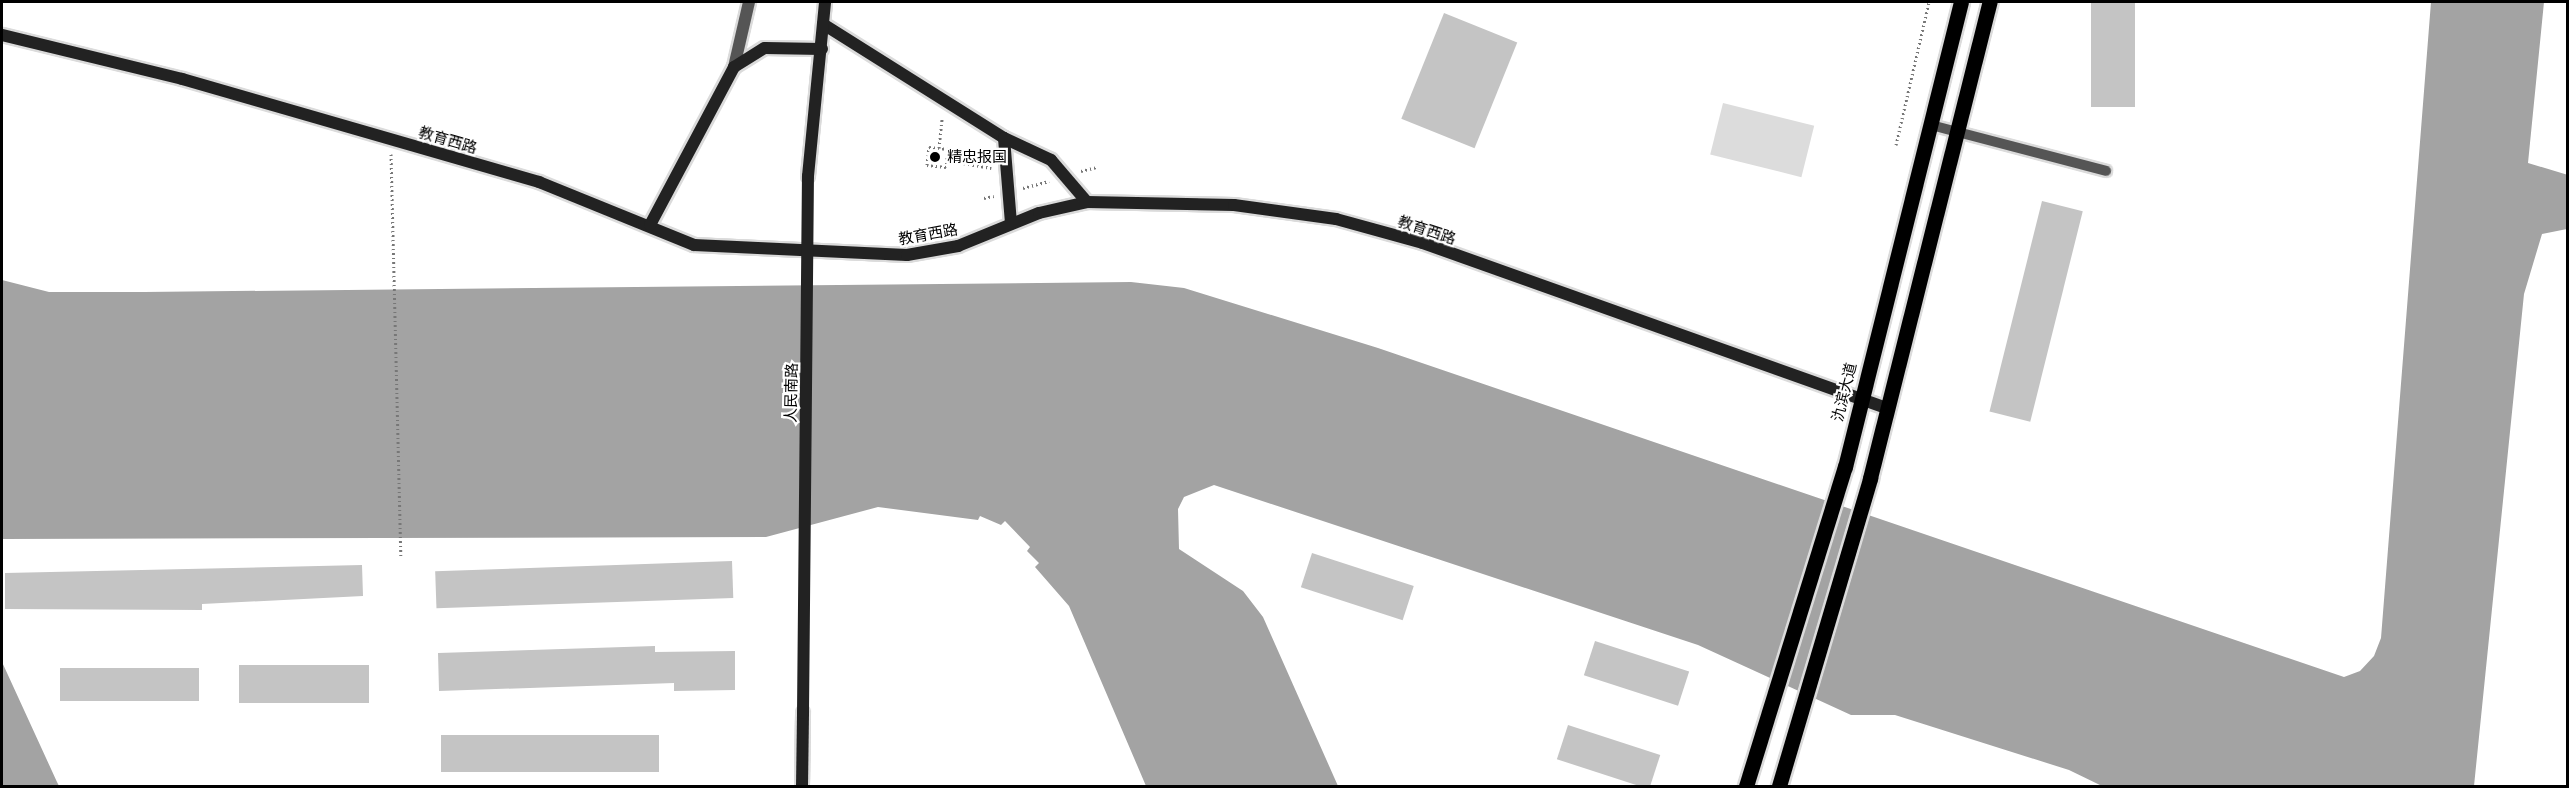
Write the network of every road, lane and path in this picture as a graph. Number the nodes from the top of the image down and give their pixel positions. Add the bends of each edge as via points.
1 (749, 2) edge
2 (825, 2) edge
3 (1929, 2) edge
4 (1961, 2) edge
5 (1990, 2) edge
6 (824, 24) junction
7 (2, 35) edge
8 (822, 49) junction
9 (734, 67) junction
10 (944, 97) junction
11 (1931, 125) junction
12 (1957, 132) junction
13 (1004, 138) junction
14 (391, 140) junction
15 (1896, 145) dead end
16 (939, 148) junction
17 (946, 160) junction
18 (1097, 167) dead end
19 (1008, 171) junction
20 (2106, 171) dead end
21 (1065, 176) junction
22 (1009, 192) junction
23 (984, 198) dead end
24 (1087, 202) junction
25 (1011, 224) junction
26 (650, 225) junction
27 (1860, 400) junction
28 (1888, 409) junction
29 (401, 556) dead end
30 (802, 786) edge
31 (1746, 786) edge
32 (1779, 786) edge

1 - 9 street
2 - 6 street, 人民南路
3 - 15 path
4 - 11 main road, 氿滨大道
5 - 12 main road
6 - 8 street, 人民南路
6 - 10 street
7 - 14 street, 教育西路 via 182,79
8 - 9 street via 765,48
8 - 30 street, 人民南路, bridge via 808,176
9 - 26 street
10 - 13 street
10 - 16 path
11 - 12 lane
11 - 27 main road, 氿滨大道
12 - 20 lane
12 - 28 main road
13 - 19 street
13 - 21 street via 1051,160
14 - 26 street, 教育西路 via 538,182
14 - 29 path
16 - 17 path via 948,149
16 - 17 path via 929,147 927,165 946,167
17 - 19 path
18 - 21 path
19 - 22 street
21 - 22 path
21 - 24 street
22 - 23 path
22 - 25 street
24 - 25 street, 教育西路
24 - 27 street, 教育西路 via 1234,205 1336,219 1456,255
25 - 26 street, 教育西路 via 958,246 907,255 694,245
27 - 28 street, 教育西路
27 - 31 main road, 氿滨大道 via 1845,467
28 - 32 main road

